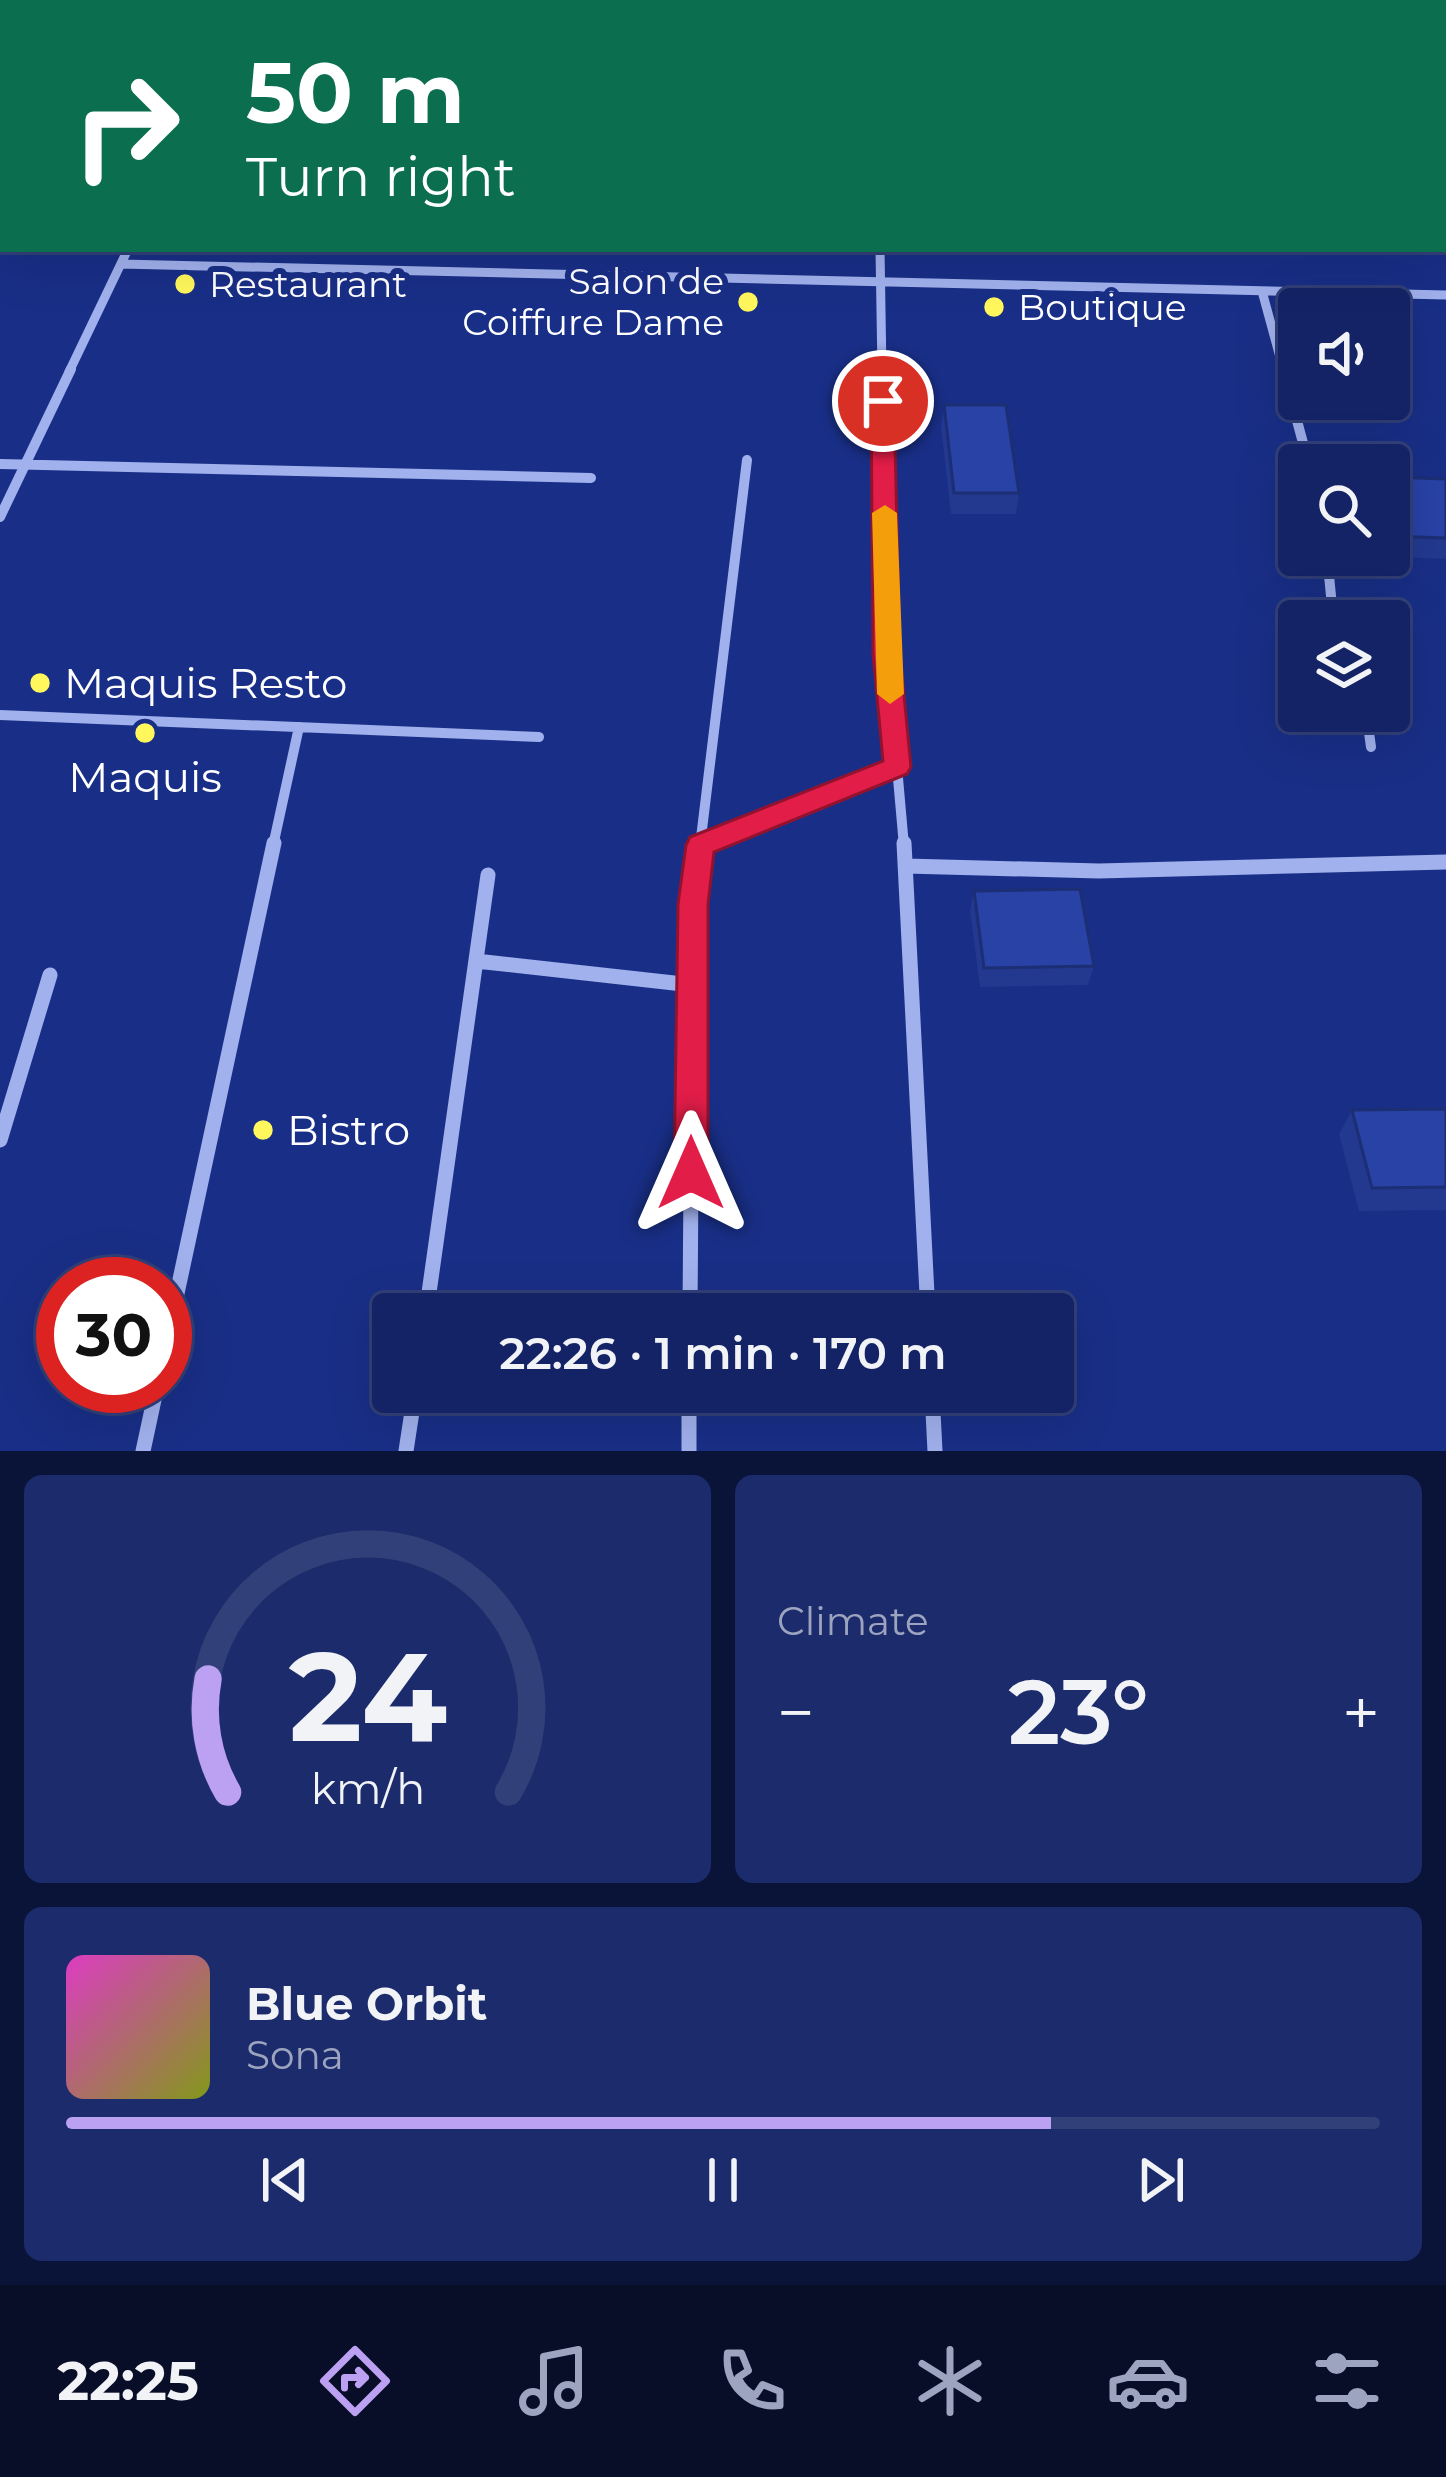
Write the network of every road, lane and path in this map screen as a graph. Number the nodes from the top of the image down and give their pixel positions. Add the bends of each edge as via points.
1 (127, 252) edge
2 (880, 252) edge
3 (121, 264) junction
4 (881, 283) junction
5 (1262, 291) junction
6 (1446, 295) edge
7 (1304, 444) edge
8 (747, 460) dead end
9 (0, 464) edge
10 (25, 465) junction
11 (591, 478) dead end
12 (0, 517) edge
13 (0, 715) edge
14 (299, 727) junction
15 (1369, 732) edge
16 (538, 737) dead end
17 (1371, 747) dead end
18 (897, 767) junction
19 (700, 845) junction
20 (1446, 862) edge
21 (906, 866) junction
22 (488, 875) dead end
23 (476, 961) junction
24 (50, 975) dead end
25 (692, 985) junction
26 (0, 1140) edge
27 (185, 1257) edge
28 (429, 1293) edge
29 (690, 1293) edge
30 (927, 1293) edge
31 (151, 1413) edge
32 (412, 1413) edge
33 (689, 1413) edge
34 (933, 1413) edge
35 (143, 1451) edge
36 (406, 1451) edge
37 (689, 1451) edge
38 (935, 1451) edge

1 - 3 street
2 - 4 street
3 - 4 street
3 - 10 street
4 - 5 street
4 - 18 street via 886,654
5 - 6 street
5 - 7 street
8 - 19 street
9 - 10 street
10 - 11 street
10 - 12 street
13 - 14 street
14 - 16 street
14 - 27 street
15 - 17 street
18 - 19 street
18 - 21 street
19 - 25 street
20 - 21 street via 1099,871
21 - 30 street
22 - 23 street
23 - 25 street
23 - 28 street
24 - 26 street
25 - 29 street
31 - 35 street
32 - 36 street
33 - 37 street
34 - 38 street

